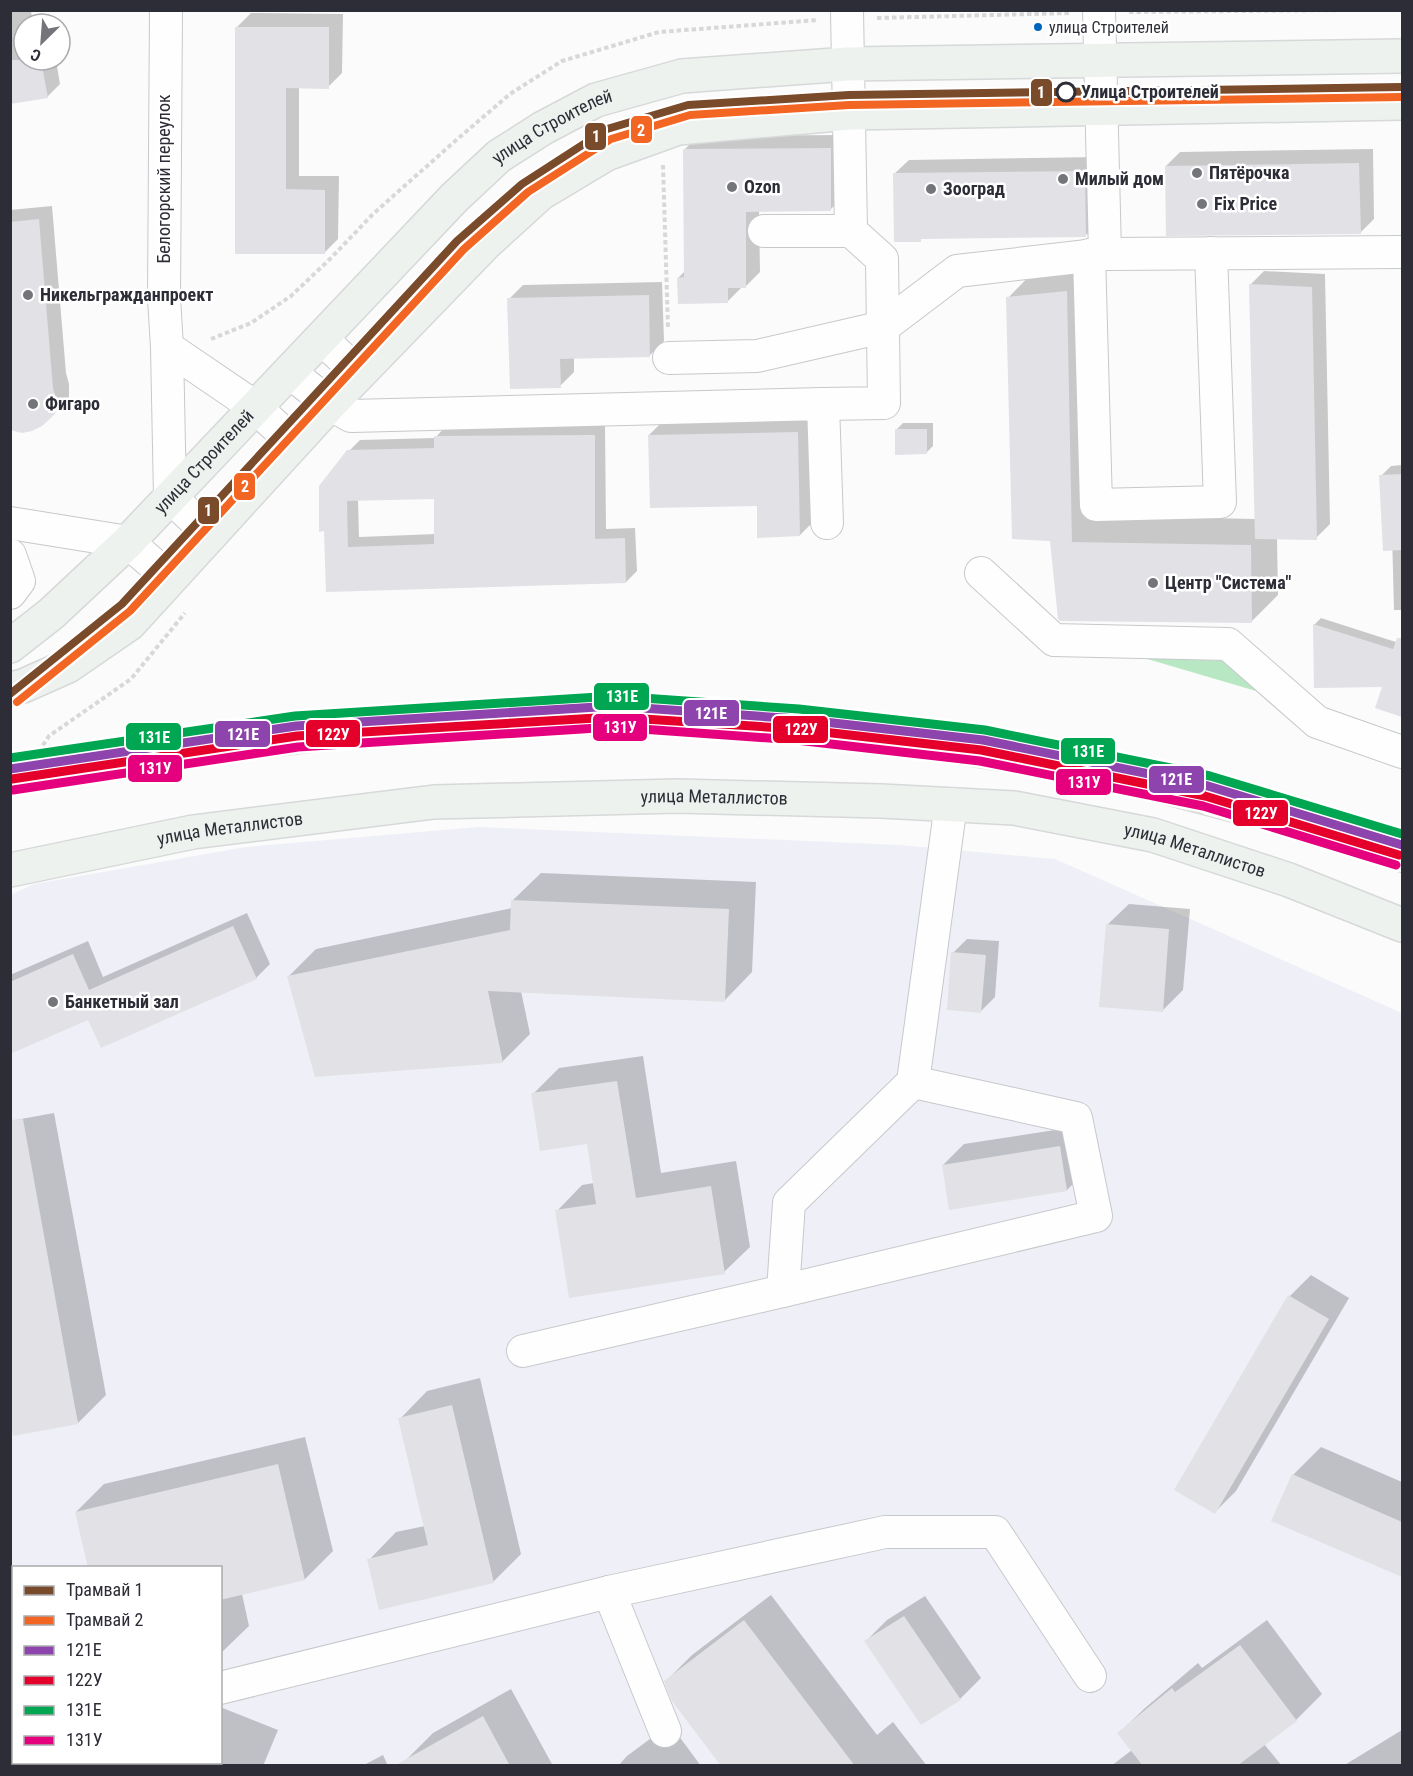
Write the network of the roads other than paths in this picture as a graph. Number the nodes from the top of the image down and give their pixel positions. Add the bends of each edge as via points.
1 (166, 10) edge
2 (847, 10) edge
3 (1099, 10) edge
4 (1402, 56) edge
5 (1100, 60) junction
6 (848, 64) junction
7 (1402, 103) edge
8 (1102, 108) junction
9 (849, 113) junction
10 (764, 231) dead end
11 (851, 231) junction
12 (1402, 252) edge
13 (1211, 253) junction
14 (1097, 255) junction
15 (883, 327) junction
16 (321, 338) junction
17 (167, 347) junction
18 (669, 358) road end
19 (289, 372) junction
20 (358, 374) junction
21 (330, 404) junction
22 (823, 404) junction
23 (255, 407) junction
24 (294, 443) junction
25 (170, 497) junction
26 (827, 523) dead end
27 (10, 524) edge
28 (211, 535) junction
29 (128, 542) junction
30 (10, 555) edge
31 (981, 573) dead end
32 (170, 579) junction
33 (10, 593) edge
34 (10, 646) edge
35 (10, 689) edge
36 (1402, 752) edge
37 (951, 804) junction
38 (10, 870) edge
39 (1402, 926) edge
40 (913, 1082) junction
41 (783, 1291) junction
42 (523, 1351) dead end
43 (609, 1592) junction
44 (1090, 1676) dead end
45 (222, 1688) edge
46 (665, 1731) dead end

1 - 17 street, Белогорский переулок
2 - 6 street
3 - 5 street
4 - 5 main road, улица Строителей
5 - 6 main road, улица Строителей
5 - 8 street
6 - 9 street
6 - 16 main road, улица Строителей via 682,76 596,100 499,156
7 - 8 main road
8 - 9 main road
8 - 14 street
9 - 11 street
9 - 20 main road via 678,128 606,154 540,193
10 - 11 street
11 - 15 street via 882,259
12 - 13 street
13 - 14 street
13 - 14 street via 1220,502 1096,505
14 - 15 street via 957,271
15 - 18 street via 757,356
15 - 22 street via 884,403
16 - 19 main road, улица Строителей
16 - 20 street
17 - 23 street
17 - 25 street, Белогорский переулок
19 - 21 street
19 - 23 main road, улица Строителей
20 - 21 main road
21 - 22 street via 351,416
21 - 24 main road
22 - 26 street
23 - 24 street
23 - 25 main road, улица Строителей
24 - 28 main road
25 - 28 street
25 - 29 main road, улица Строителей
27 - 29 street
28 - 32 main road
29 - 32 street
29 - 34 main road, улица Строителей via 51,614
30 - 33 street via 19,581
31 - 36 street via 1054,640 1228,644 1317,722
32 - 35 main road via 129,624 68,666
37 - 38 main road, улица Металлистов via 676,796 434,802 193,832
37 - 39 main road, улица Металлистов via 1014,808 1153,835 1288,880
37 - 40 street
40 - 41 street via 789,1203
40 - 41 street via 1076,1119 1096,1216
41 - 42 street
43 - 44 street via 885,1532 995,1532
43 - 45 street
43 - 46 street

